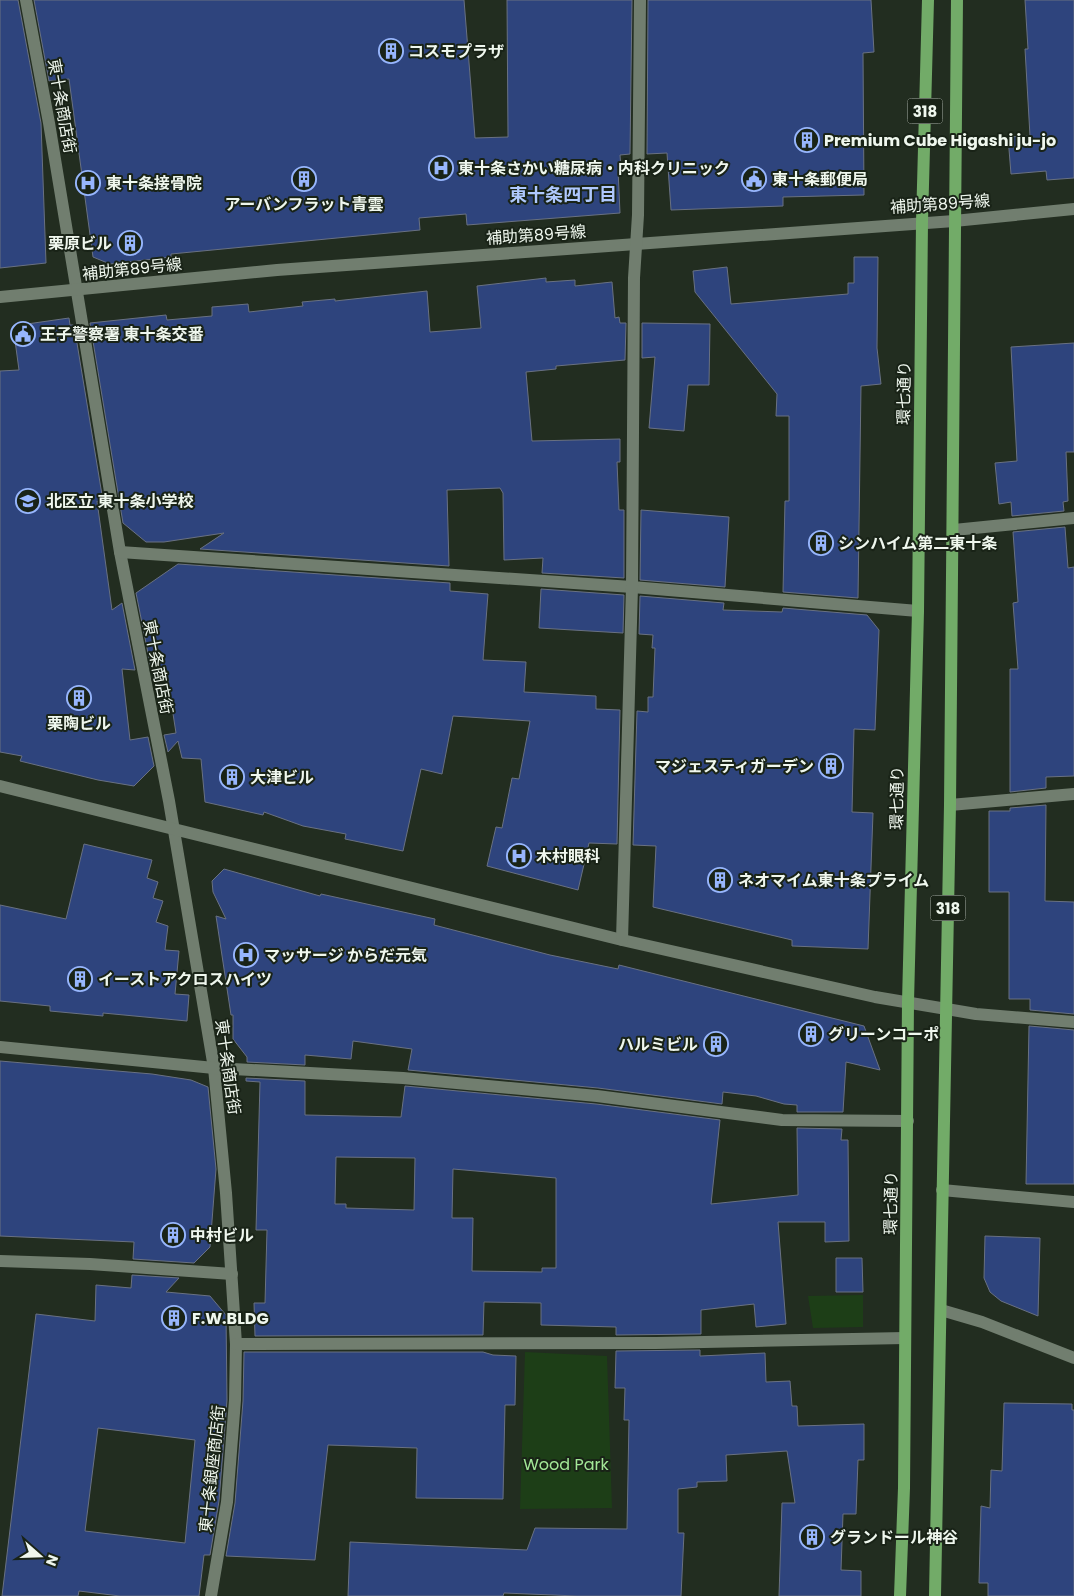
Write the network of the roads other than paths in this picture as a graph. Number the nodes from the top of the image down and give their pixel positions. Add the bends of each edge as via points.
1 (26, 0) edge
2 (640, 0) edge
3 (928, 0) edge
4 (958, 0) edge
5 (1074, 210) edge
6 (954, 221) junction
7 (922, 222) junction
8 (636, 242) junction
9 (77, 290) junction
10 (0, 297) edge
11 (1074, 518) edge
12 (954, 530) junction
13 (120, 552) junction
14 (632, 587) junction
15 (918, 611) junction
16 (0, 786) edge
17 (1074, 794) edge
18 (950, 805) junction
19 (172, 828) junction
20 (622, 940) junction
21 (908, 1002) junction
22 (945, 1009) junction
23 (1074, 1022) edge
24 (0, 1047) edge
25 (214, 1068) junction
26 (908, 1121) junction
27 (942, 1190) junction
28 (1074, 1202) edge
29 (0, 1262) edge
30 (232, 1274) junction
31 (941, 1310) junction
32 (905, 1338) junction
33 (236, 1344) junction
34 (1074, 1358) edge
35 (211, 1596) edge
36 (900, 1596) edge
37 (935, 1596) edge

1 - 9 street, 東十条商店街
2 - 8 street
3 - 7 main road, 環七通り / 318
4 - 6 main road, 318
5 - 6 street, 補助第89号線
6 - 7 street, 補助第89号線
6 - 12 main road, 318
7 - 8 street, 補助第89号線
7 - 15 main road, 環七通り / 318
8 - 9 street, 補助第89号線
8 - 14 street
9 - 10 street, 補助第89号線
9 - 13 street, 東十条商店街
11 - 12 street
12 - 18 main road, 318
13 - 14 street
13 - 19 street, 東十条商店街
14 - 15 street
14 - 20 street
15 - 21 main road, 環七通り / 318
16 - 19 street
17 - 18 street
18 - 22 main road, 318
19 - 20 street
19 - 25 street, 東十条商店街
20 - 21 street
21 - 22 street
21 - 26 main road, 環七通り / 318
22 - 23 street
22 - 27 main road, 318
24 - 25 street
25 - 26 street via 422,1080 597,1096 782,1120
25 - 30 street, 東十条商店街
26 - 32 main road, 環七通り / 318
27 - 28 street
27 - 31 main road, 318
29 - 30 street via 90,1264
30 - 33 street, 東十条商店街
31 - 34 street via 982,1322
31 - 37 main road, 318
32 - 33 street via 656,1343
32 - 36 main road, 環七通り / 318
33 - 35 street, 東十条銀座商店街 via 227,1502

